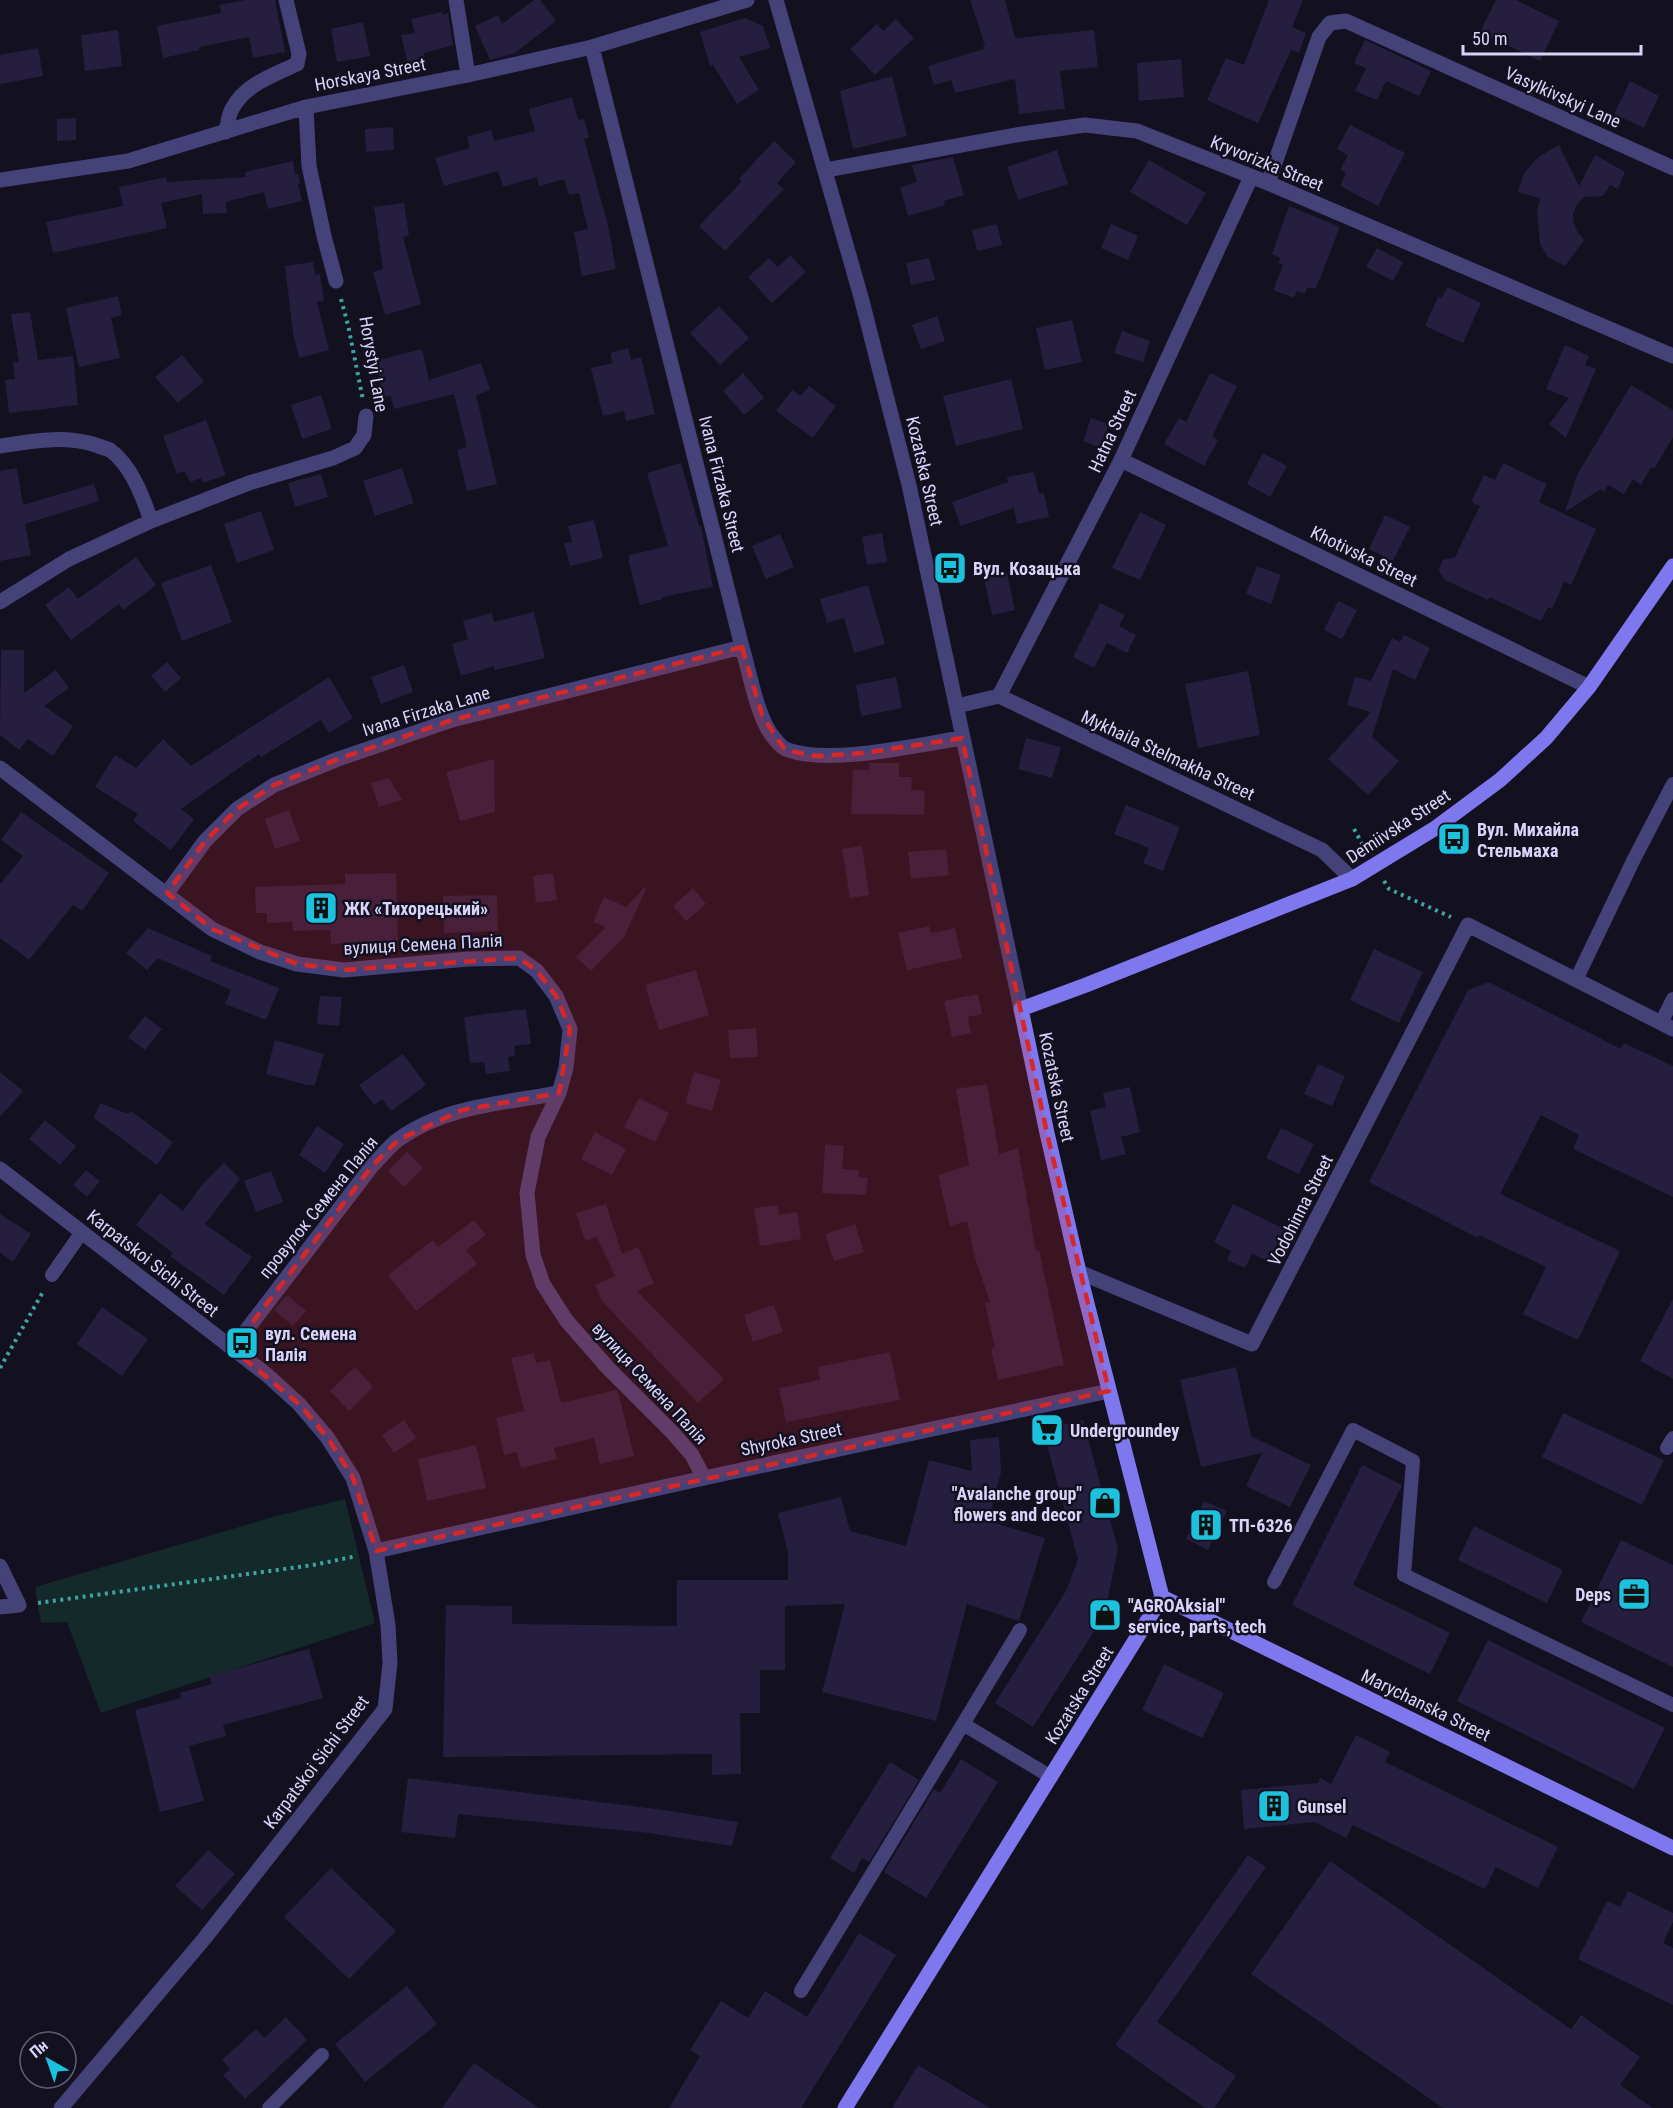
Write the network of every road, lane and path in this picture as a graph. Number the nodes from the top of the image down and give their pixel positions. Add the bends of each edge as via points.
1 (286, 0) edge
2 (456, 0) edge
3 (747, 0) edge
4 (776, 0) edge
5 (592, 47) junction
6 (468, 75) junction
7 (306, 107) junction
8 (226, 132) junction
9 (1673, 168) edge
10 (826, 170) junction
11 (1251, 177) junction
12 (0, 180) edge
13 (1268, 183) junction
14 (336, 281) joint
15 (1673, 356) edge
16 (366, 416) joint
17 (0, 446) edge
18 (1121, 460) junction
19 (151, 521) junction
20 (1673, 566) edge
21 (0, 602) edge
22 (742, 647) junction
23 (1589, 687) junction
24 (999, 696) junction
25 (957, 706) junction
26 (962, 738) junction
27 (0, 768) edge
28 (1673, 784) edge
29 (1352, 879) junction
30 (1389, 889) dead end
31 (167, 893) junction
32 (1468, 925) junction
33 (1576, 980) junction
34 (1673, 999) edge
35 (1021, 1009) junction
36 (1667, 1026) edge
37 (559, 1093) junction
38 (0, 1169) edge
39 (82, 1232) junction
40 (1079, 1272) junction
41 (52, 1275) joint
42 (232, 1349) junction
43 (0, 1368) edge
44 (1109, 1391) junction
45 (704, 1478) junction
46 (376, 1551) junction
47 (0, 1566) edge
48 (1274, 1582) dead end
49 (1162, 1597) junction
50 (19, 1605) junction
51 (0, 1607) edge
52 (1020, 1630) dead end
53 (1673, 1705) edge
54 (963, 1724) junction
55 (1051, 1777) junction
56 (1673, 1848) edge
57 (801, 1991) dead end
58 (322, 2055) dead end
59 (61, 2108) edge
60 (269, 2108) edge
61 (845, 2108) edge

1 - 8 street via 299,54 297,64 242,95 231,110
2 - 6 street
3 - 5 street, Horskaya Street
4 - 10 street, Kozatska Street
5 - 6 street, Horskaya Street
5 - 22 street, Ivana Firzaka Street
6 - 7 street, Horskaya Street
7 - 8 street, Horskaya Street
7 - 14 street via 309,166
8 - 12 street, Horskaya Street via 128,161
9 - 13 street, Vasylkivskyi Lane via 1346,21 1330,23 1319,38
10 - 11 street, Kryvorizka Street via 1085,125 1137,131
10 - 25 street, Kozatska Street via 909,485
11 - 13 street, Kryvorizka Street
11 - 18 street, Hatna Street
13 - 15 street, Kryvorizka Street
14 - 16 path, Horystyi Lane
16 - 19 street, Horystyi Lane via 364,435 355,448
17 - 19 street via 57,438 109,450 141,491
18 - 23 street, Khotivska Street
18 - 24 street, Hatna Street
19 - 21 street via 69,559
20 - 23 street, Demiivska Street
22 - 26 street, Ivana Firzaka Street via 762,715 772,736 785,750 816,756 864,753
22 - 31 street, Ivana Firzaka Lane via 452,720 338,759 274,786 237,809 205,841
23 - 29 street, Demiivska Street via 1546,738 1500,780 1434,829
24 - 25 street
24 - 29 street, Mykhaila Stelmakha Street via 1322,850
25 - 26 street, Kozatska Street
26 - 35 street, Kozatska Street
27 - 31 street, вулиця Семена Палія
28 - 33 lane
29 - 35 street, Demiivska Street
30 - 32 path
31 - 37 street, вулиця Семена Палія via 212,929 297,964 344,970 519,958 537,971 556,996 570,1029 567,1068
32 - 33 street
32 - 40 street, Vodohinna Street via 1252,1344
33 - 36 street
34 - 36 lane
35 - 40 street, Kozatska Street
37 - 42 street, провулок Семена Палія via 462,1110 398,1140 372,1166
37 - 45 street, вулиця Семена Палія via 538,1137 527,1193 533,1255 543,1284 566,1320 692,1455
38 - 39 street, Karpatskoi Sichi Street
39 - 41 lane
39 - 42 street, Karpatskoi Sichi Street
40 - 44 street, Kozatska Street
41 - 43 path
42 - 46 street, Karpatskoi Sichi Street via 267,1375 327,1437 353,1478
44 - 45 street, Shyroka Street
44 - 49 street, Kozatska Street
45 - 46 street, Shyroka Street
46 - 50 path via 313,1565
46 - 59 street, Karpatskoi Sichi Street via 388,1625 390,1663 385,1709 204,1940
47 - 50 street
48 - 53 lane via 1353,1430 1413,1461 1404,1575
49 - 55 street, Kozatska Street
49 - 56 street, Marychanska Street
50 - 51 street
52 - 54 lane
54 - 55 lane
54 - 57 lane
55 - 61 street, Kozatska Street
58 - 60 lane

